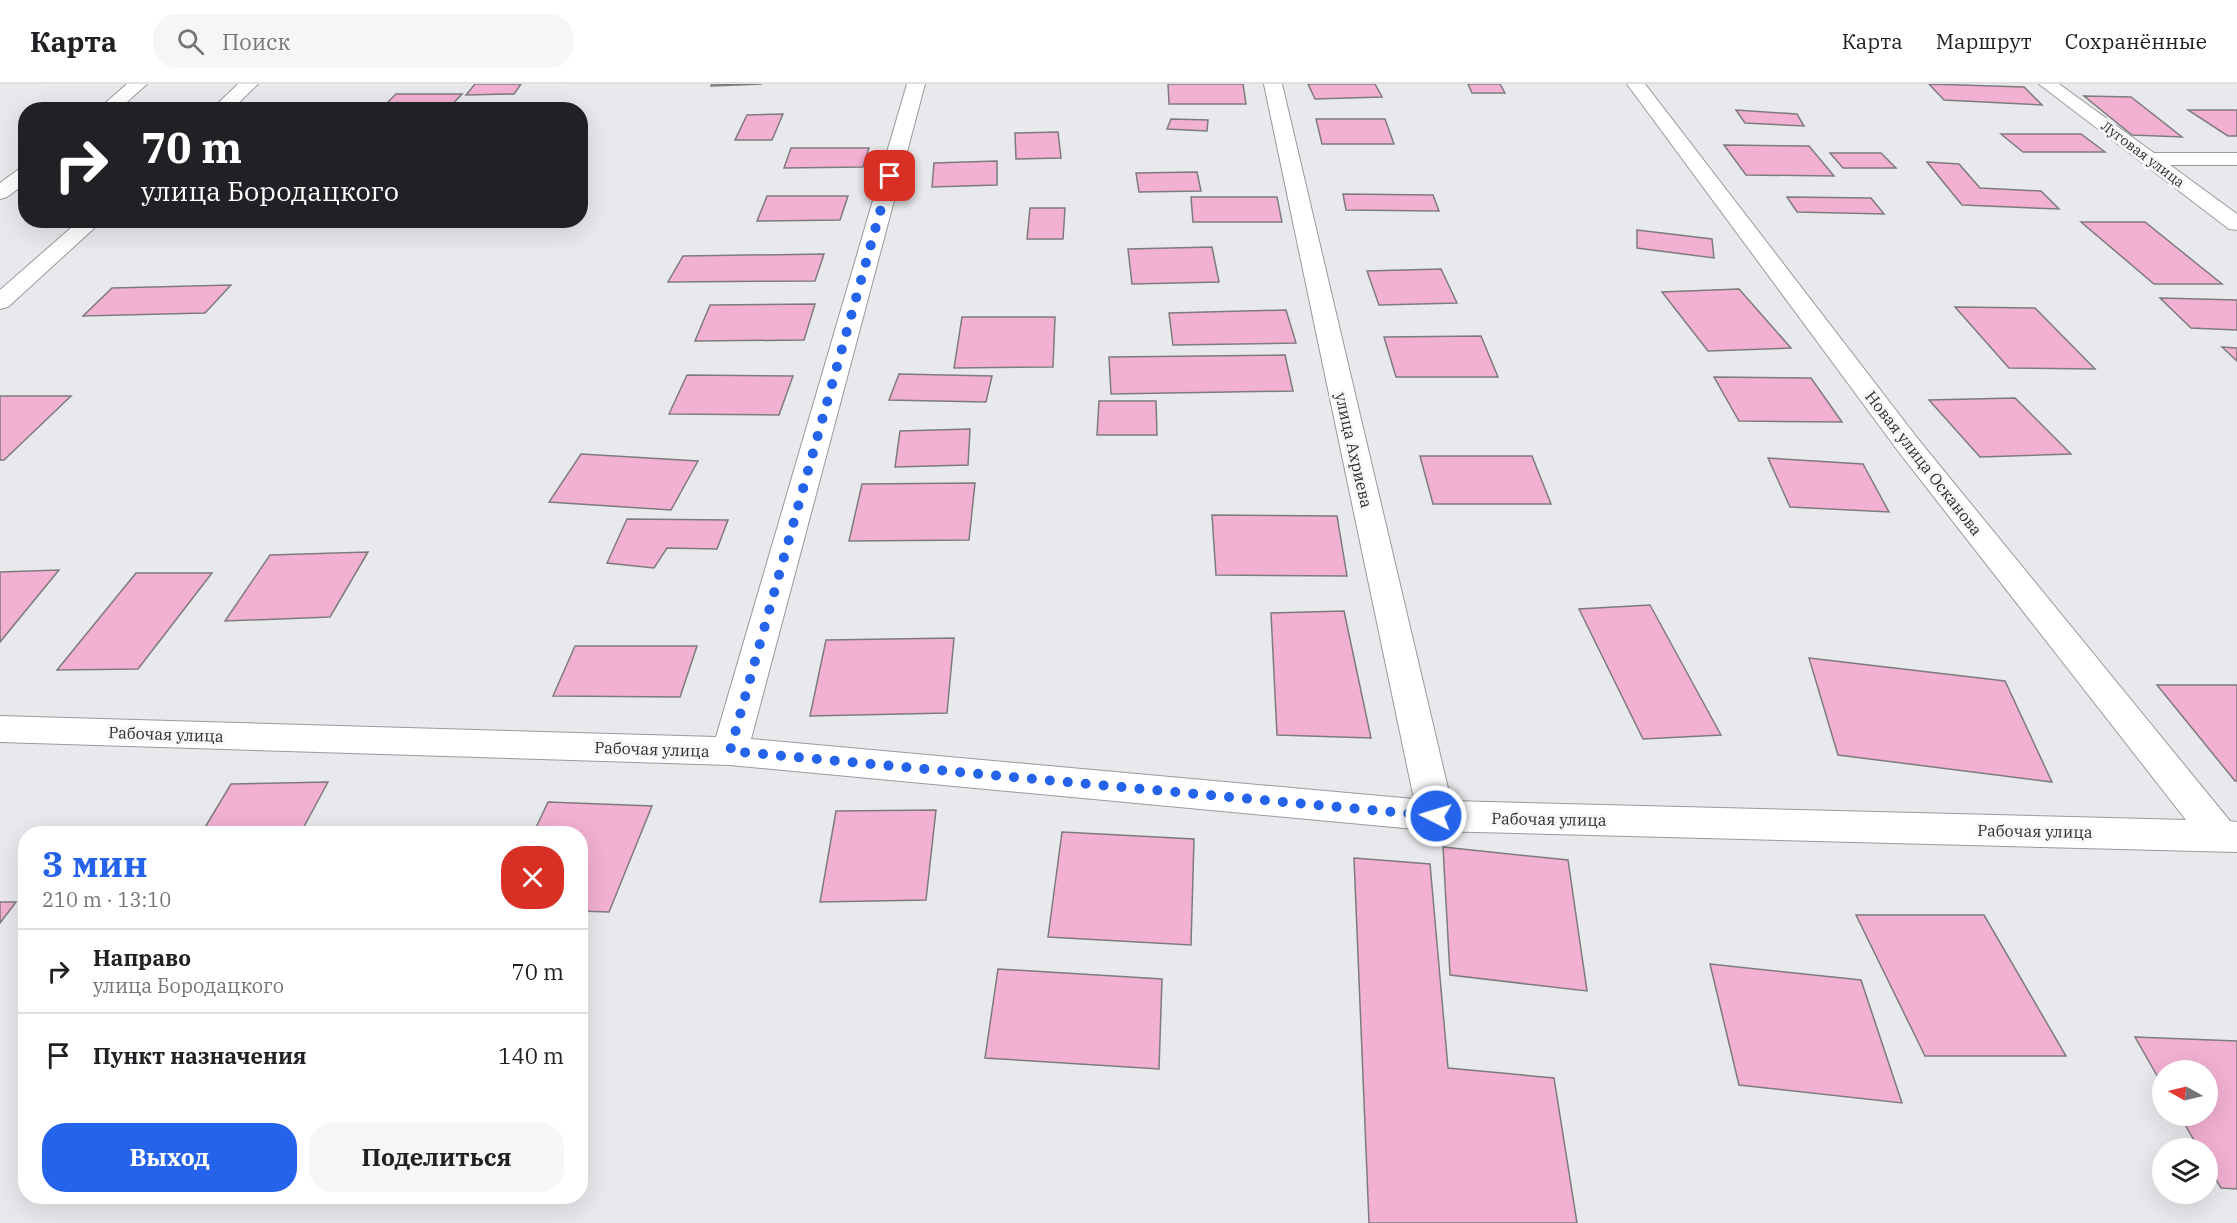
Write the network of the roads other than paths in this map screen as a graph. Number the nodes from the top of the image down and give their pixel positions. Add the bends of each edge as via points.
1 (138, 84) edge
2 (249, 84) edge
3 (916, 84) edge
4 (1273, 84) edge
5 (1636, 84) edge
6 (2048, 84) edge
7 (116, 102) edge
8 (229, 102) edge
9 (2149, 159) junction
10 (2237, 159) edge
11 (18, 179) edge
12 (0, 193) edge
13 (2237, 224) edge
14 (84, 228) edge
15 (0, 302) edge
16 (0, 729) edge
17 (730, 751) junction
18 (1436, 816) junction
19 (2228, 836) edge

1 - 7 street
2 - 8 street
3 - 17 street
4 - 18 street, улица Ахриева
5 - 19 street, Новая улица Осканова via 1908,445
6 - 9 street, Луговая улица
9 - 10 street
9 - 13 street, Луговая улица
11 - 12 street
14 - 15 street
16 - 17 street, Рабочая улица
17 - 18 street, Рабочая улица
18 - 19 street, Рабочая улица

